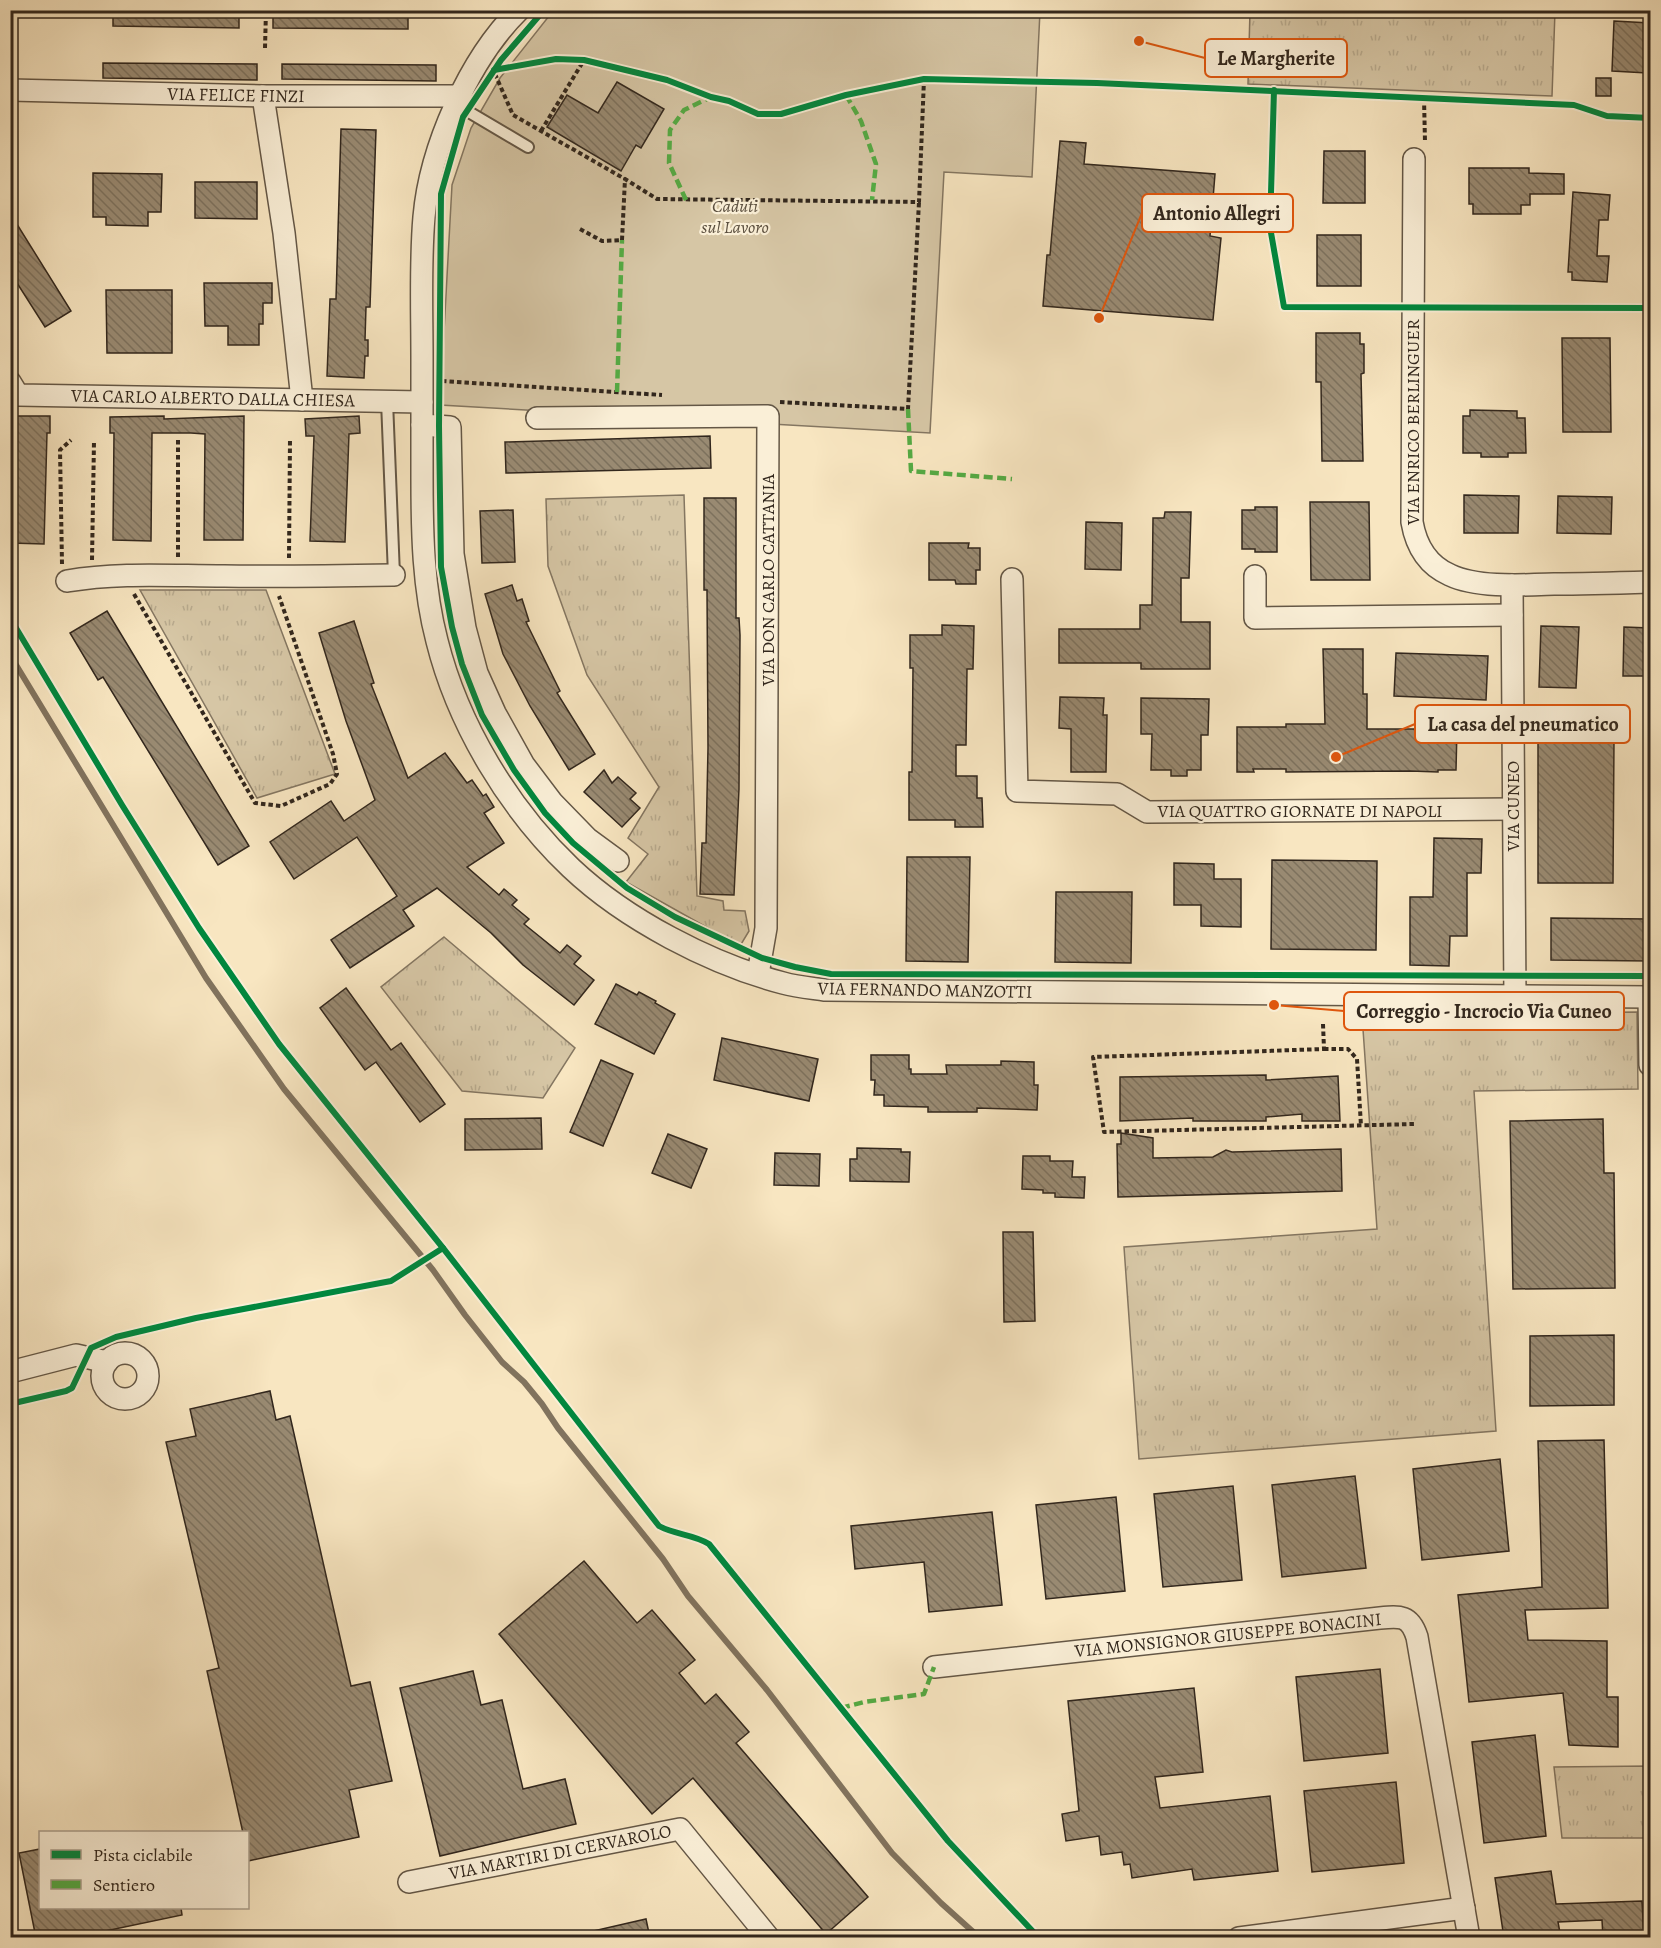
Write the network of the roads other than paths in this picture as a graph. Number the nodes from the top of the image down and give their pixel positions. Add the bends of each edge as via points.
1 (519, 10) edge
2 (10, 90) edge
3 (263, 96) junction
4 (459, 101) junction
5 (528, 147) road end
6 (1414, 159) road end
7 (10, 382) edge
8 (431, 397) junction
9 (302, 400) junction
10 (387, 401) junction
11 (537, 418) dead end
12 (422, 425) junction
13 (394, 575) joint
14 (1255, 576) dead end
15 (1012, 579) dead end
16 (67, 581) road end
17 (1650, 582) edge
18 (1512, 585) junction
19 (1512, 615) junction
20 (1513, 809) junction
21 (618, 861) dead end
22 (758, 974) junction
23 (1515, 997) junction
24 (1650, 997) edge
25 (1650, 1065) edge
26 (105, 1371) dead end
27 (10, 1372) edge
28 (934, 1667) dead end
29 (409, 1882) dead end
30 (1464, 1908) junction
31 (769, 1938) edge
32 (1239, 1938) edge
33 (1469, 1938) edge

1 - 4 street, VIA FERNANDO MANZOTTI via 492,44
2 - 3 street, VIA FELICE FINZI
3 - 4 street, VIA FELICE FINZI
3 - 9 street via 284,233
4 - 5 lane
4 - 8 street, VIA FERNANDO MANZOTTI via 432,172 424,215
6 - 18 street, VIA ENRICO BERLINGUER via 1414,536 1427,558 1449,575
7 - 9 street, VIA CARLO ALBERTO DALLA CHIESA via 18,395
8 - 10 street, VIA CARLO ALBERTO DALLA CHIESA
8 - 12 street, VIA FERNANDO MANZOTTI
9 - 10 street, VIA CARLO ALBERTO DALLA CHIESA
10 - 13 lane
11 - 22 street, VIA DON CARLO CATTANIA via 768,416 766,928
12 - 21 street via 450,427 453,554 477,673 524,765 552,802
12 - 22 street, VIA FERNANDO MANZOTTI via 422,542 434,629 459,706 491,768 540,833 571,868 601,893 673,938
13 - 16 street via 123,576
14 - 19 street via 1255,618
15 - 20 street, VIA QUATTRO GIORNATE DI NAPOLI via 1017,790 1117,794 1147,812
17 - 18 street, VIA ENRICO BERLINGUER
18 - 19 street, VIA CUNEO
19 - 20 street, VIA CUNEO
20 - 23 street, VIA CUNEO
22 - 23 street, VIA FERNANDO MANZOTTI via 785,984 825,990
23 - 24 street, VIA FERNANDO MANZOTTI
24 - 25 street
26 - 27 street via 76,1355
28 - 30 street, VIA MONSIGNOR GIUSEPPE BONACINI via 1404,1618 1418,1637
29 - 31 street, VIA MARTIRI DI CERVAROLO via 680,1828
30 - 32 street
30 - 33 street, VIA MONSIGNOR GIUSEPPE BONACINI

